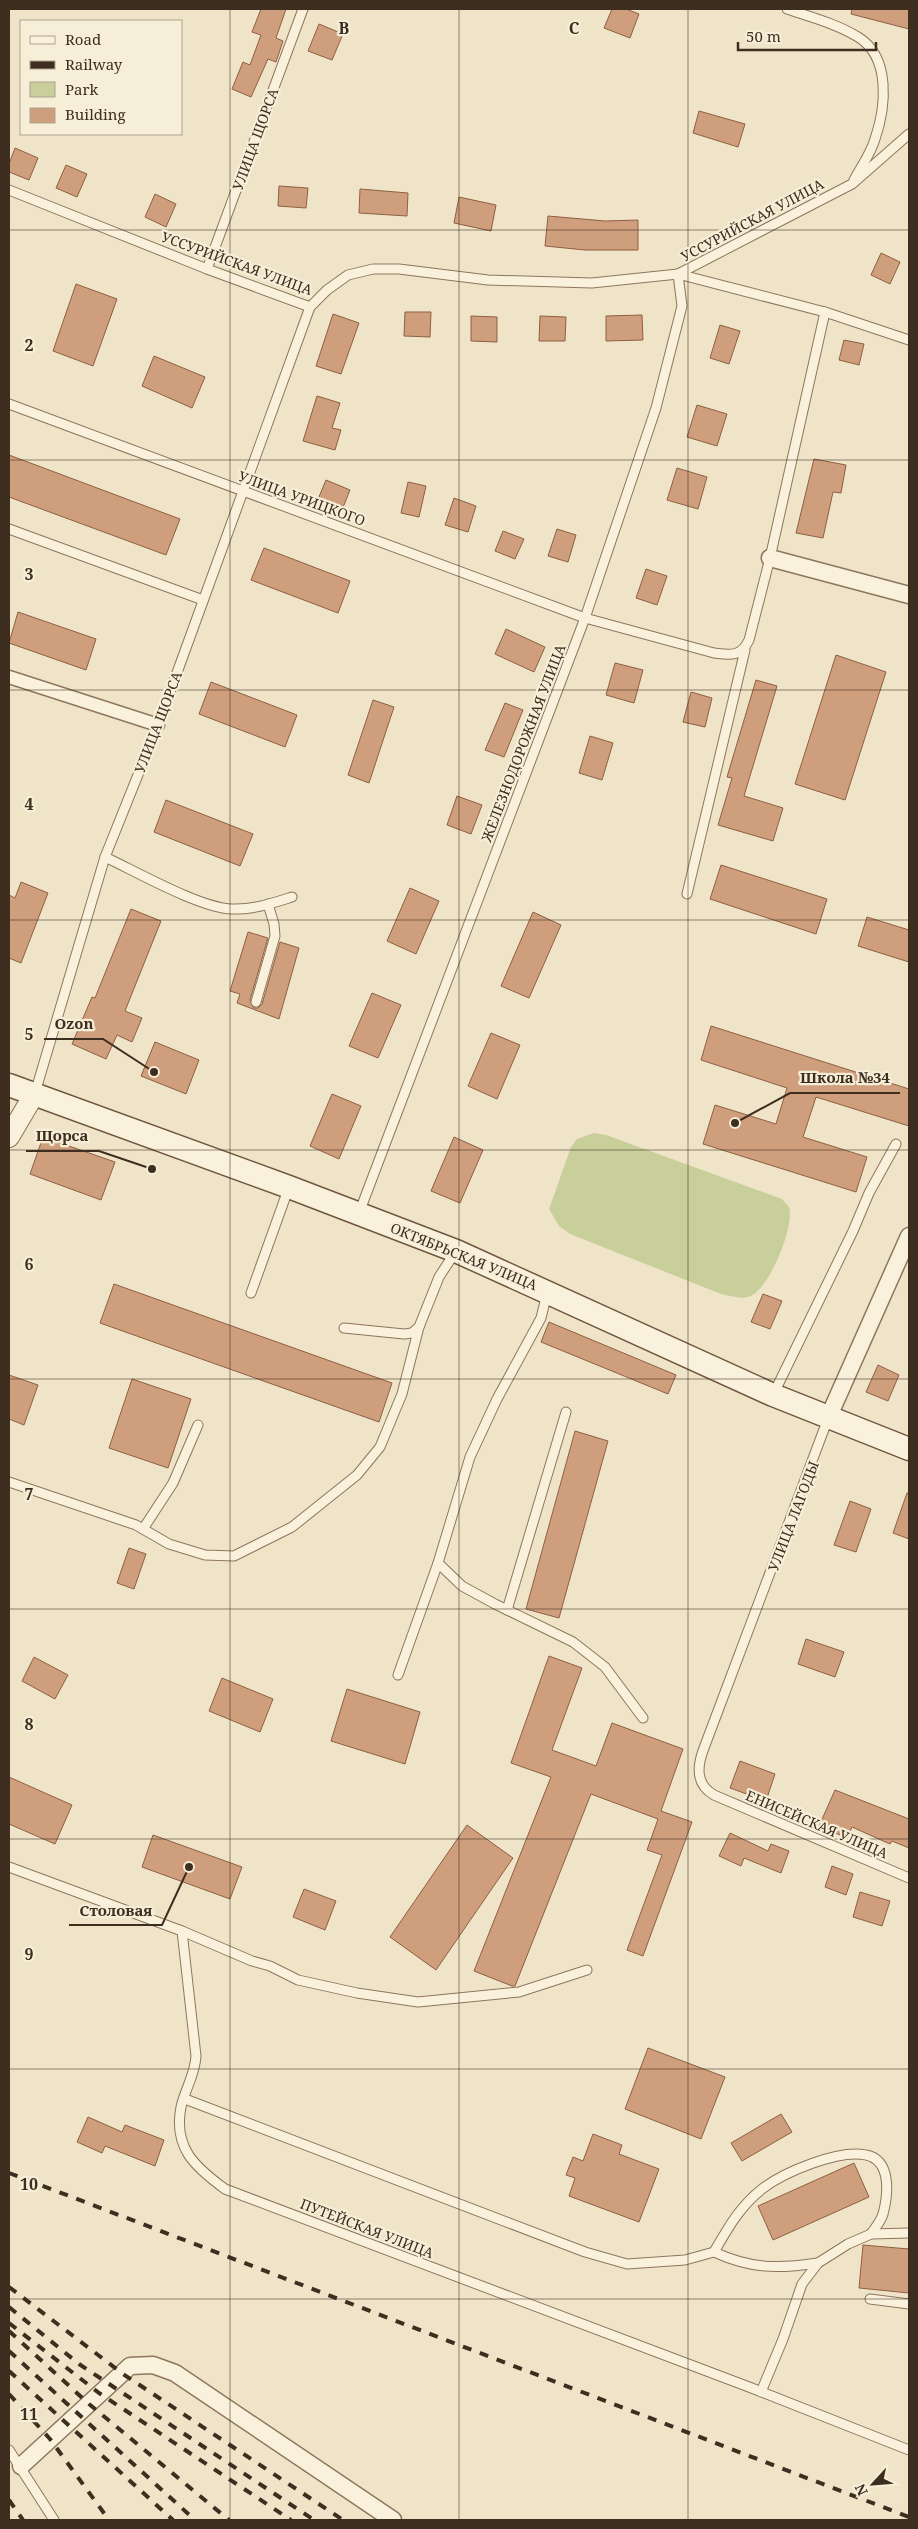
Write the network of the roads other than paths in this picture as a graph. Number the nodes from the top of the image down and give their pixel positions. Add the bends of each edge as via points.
1 (303, 9) edge
2 (787, 9) edge
3 (909, 134) edge
4 (852, 184) junction
5 (9, 190) edge
6 (207, 269) junction
7 (678, 274) junction
8 (310, 307) junction
9 (825, 312) junction
10 (909, 340) edge
11 (9, 404) edge
12 (243, 490) junction
13 (9, 529) edge
14 (770, 558) junction
15 (909, 595) edge
16 (203, 600) junction
17 (585, 618) junction
18 (744, 650) junction
19 (9, 677) edge
20 (158, 725) junction
21 (105, 857) junction
22 (688, 894) dead end
23 (292, 898) dead end
24 (268, 904) junction
25 (256, 1002) dead end
26 (9, 1085) edge
27 (35, 1094) junction
28 (9, 1138) edge
29 (896, 1144) dead end
30 (289, 1187) junction
31 (358, 1214) junction
32 (909, 1236) edge
33 (456, 1251) junction
34 (548, 1291) junction
35 (251, 1293) dead end
36 (419, 1327) junction
37 (344, 1328) dead end
38 (773, 1395) junction
39 (566, 1412) dead end
40 (829, 1416) junction
41 (198, 1424) dead end
42 (909, 1449) edge
43 (9, 1482) edge
44 (143, 1529) junction
45 (438, 1562) junction
46 (507, 1610) junction
47 (398, 1675) dead end
48 (643, 1718) dead end
49 (714, 1795) joint
50 (9, 1867) edge
51 (909, 1878) edge
52 (182, 1931) junction
53 (587, 1970) dead end
54 (184, 2099) junction
55 (909, 2233) edge
56 (871, 2234) junction
57 (714, 2252) junction
58 (818, 2263) junction
59 (870, 2298) dead end
60 (909, 2304) edge
61 (761, 2392) junction
62 (9, 2450) edge
63 (909, 2450) edge
64 (21, 2466) junction
65 (54, 2520) edge
66 (393, 2520) edge

1 - 6 lane, УЛИЦА ЩОРСА
2 - 4 lane via 826,22 859,38 881,64 883,100 875,139
3 - 4 lane, УССУРИЙСКАЯ УЛИЦА
4 - 7 lane, УССУРИЙСКАЯ УЛИЦА
5 - 6 lane, УССУРИЙСКАЯ УЛИЦА
6 - 8 lane, УССУРИЙСКАЯ УЛИЦА
7 - 8 lane, УССУРИЙСКАЯ УЛИЦА via 592,283 488,280 373,269 348,276
7 - 9 lane
7 - 17 lane, ЖЕЛЕЗНОДОРОЖНАЯ УЛИЦА via 682,306 656,408
8 - 12 lane, УЛИЦА ЩОРСА
9 - 10 lane
9 - 14 lane
11 - 12 lane, УЛИЦА УРИЦКОГО
12 - 16 lane, УЛИЦА ЩОРСА
12 - 17 lane, УЛИЦА УРИЦКОГО
13 - 16 lane
14 - 15 street
14 - 18 lane
16 - 20 lane, УЛИЦА ЩОРСА
17 - 18 lane, УЛИЦА УРИЦКОГО via 714,653 734,656
17 - 31 lane, ЖЕЛЕЗНОДОРОЖНАЯ УЛИЦА
18 - 22 lane
19 - 20 street
20 - 21 lane, УЛИЦА ЩОРСА
21 - 24 lane via 210,905 232,909
21 - 27 lane, УЛИЦА ЩОРСА
23 - 24 lane
24 - 25 lane via 275,936
26 - 27 main road, ОКТЯБРЬСКАЯ УЛИЦА
27 - 28 street, УЛИЦА ЩОРСА
27 - 30 main road, ОКТЯБРЬСКАЯ УЛИЦА
29 - 38 lane via 869,1193
30 - 31 main road, ОКТЯБРЬСКАЯ УЛИЦА
30 - 35 lane
31 - 33 main road, ОКТЯБРЬСКАЯ УЛИЦА
32 - 40 street, УЛИЦА ЛАГОДЫ
33 - 34 main road, ОКТЯБРЬСКАЯ УЛИЦА
33 - 36 lane via 439,1278
34 - 38 main road, ОКТЯБРЬСКАЯ УЛИЦА
34 - 45 lane via 541,1318 470,1457
36 - 37 lane via 404,1334
36 - 44 lane via 402,1394 380,1446 357,1475 292,1527 234,1556 205,1555 170,1544
38 - 40 main road, ОКТЯБРЬСКАЯ УЛИЦА
39 - 46 lane
40 - 42 main road, ОКТЯБРЬСКАЯ УЛИЦА
40 - 49 lane, УЛИЦА ЛАГОДЫ via 699,1760 700,1781 705,1790
41 - 44 lane via 173,1483
43 - 44 lane
45 - 46 lane via 462,1586
45 - 47 lane
46 - 48 lane via 573,1642 605,1667
49 - 51 lane, ЕНИСЕЙСКАЯ УЛИЦА
50 - 52 lane
52 - 53 lane via 298,1980 357,1994 418,2002 519,1992
52 - 54 lane, ПУТЕЙСКАЯ УЛИЦА via 196,2056 195,2072
54 - 57 lane via 585,2252 627,2264 685,2260
54 - 61 lane, ПУТЕЙСКАЯ УЛИЦА via 179,2134 184,2148 208,2176 225,2189
55 - 56 lane
56 - 57 lane via 883,2216 888,2184 882,2165 869,2155 852,2153 789,2173 763,2188 733,2217
56 - 58 lane
57 - 58 lane via 735,2262 757,2266 783,2268
58 - 61 lane via 802,2284
59 - 60 lane
61 - 63 lane, ПУТЕЙСКАЯ УЛИЦА
62 - 64 lane
64 - 65 lane
64 - 66 street via 130,2366 154,2364 175,2373

